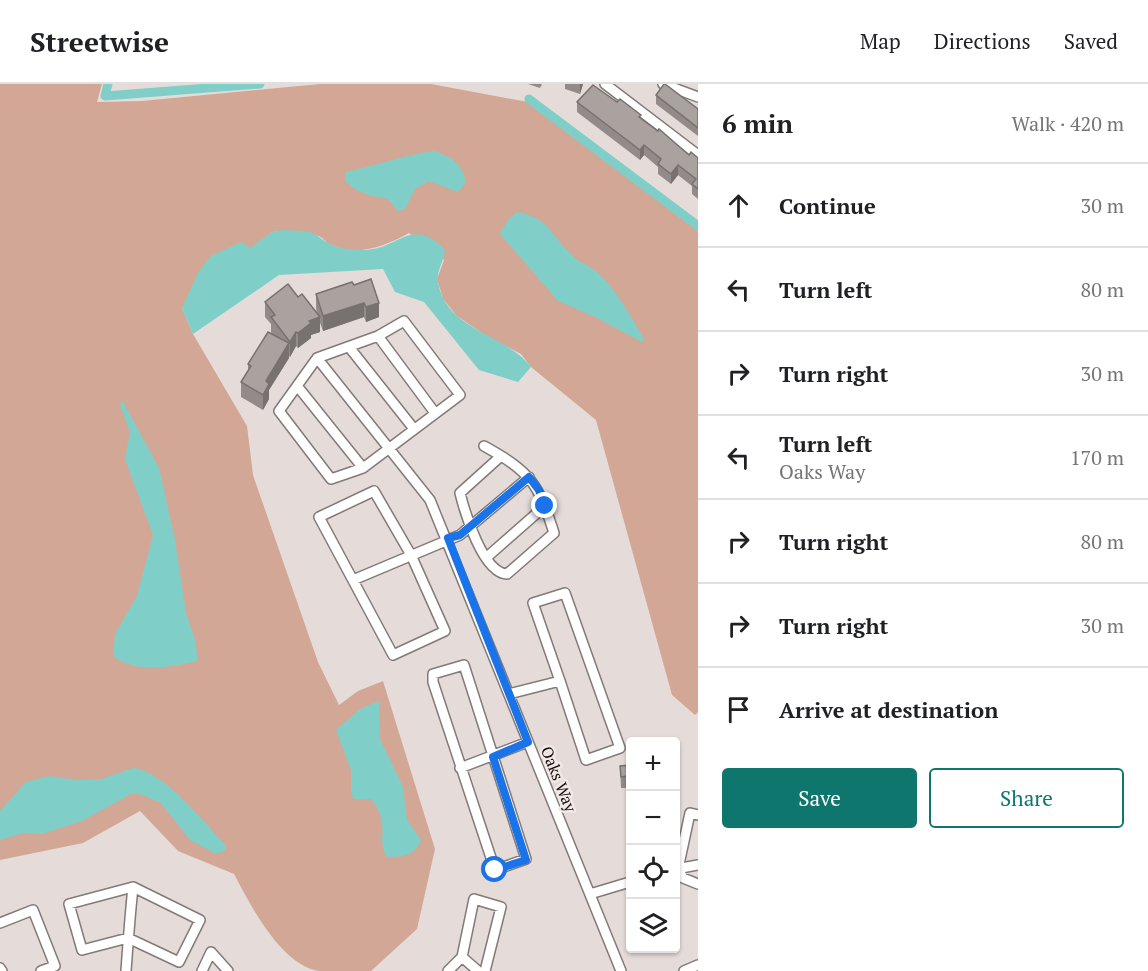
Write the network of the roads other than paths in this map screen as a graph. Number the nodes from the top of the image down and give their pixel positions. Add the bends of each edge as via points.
1 (605, 84) edge
2 (663, 84) edge
3 (698, 97) edge
4 (698, 155) edge
5 (378, 336) junction
6 (349, 347) junction
7 (317, 358) junction
8 (298, 387) junction
9 (435, 413) junction
10 (414, 429) junction
11 (484, 446) dead end
12 (389, 451) junction
13 (501, 456) junction
14 (363, 468) junction
15 (529, 477) junction
16 (545, 506) junction
17 (468, 526) junction
18 (448, 538) junction
19 (411, 555) junction
20 (487, 557) junction
21 (353, 580) junction
22 (560, 681) junction
23 (509, 694) junction
24 (528, 742) junction
25 (493, 757) junction
26 (460, 768) junction
27 (698, 815) edge
28 (680, 856) edge
29 (698, 865) edge
30 (680, 868) edge
31 (680, 874) edge
32 (626, 883) edge
33 (698, 884) edge
34 (133, 887) junction
35 (590, 894) junction
36 (0, 923) edge
37 (128, 938) junction
38 (462, 957) junction
39 (698, 965) edge
40 (41, 971) edge
41 (127, 971) edge
42 (202, 971) edge
43 (228, 971) edge
44 (448, 971) edge
45 (478, 971) edge
46 (484, 971) edge
47 (621, 971) edge
48 (684, 971) edge

1 - 4 street
2 - 3 street
5 - 6 street
5 - 9 street
5 - 9 street via 404,321 460,395
6 - 7 street
6 - 10 street
7 - 8 street
7 - 12 street, Oaks Way
8 - 14 street
8 - 14 street via 279,411 331,479
9 - 10 street
10 - 12 street
11 - 13 street
12 - 14 street
12 - 18 street, Oaks Way via 430,500
13 - 15 street
13 - 17 street via 460,493
15 - 16 street
15 - 17 street
16 - 20 street
16 - 20 street via 554,533 521,564 500,574
17 - 18 street via 460,535
17 - 20 street
18 - 19 street
18 - 23 street, Oaks Way
19 - 21 street
19 - 21 street via 374,491 319,517
19 - 21 street via 445,631 393,656
22 - 22 street via 586,760 620,748 565,592 533,603
22 - 23 street
23 - 24 street, Oaks Way
24 - 25 street
24 - 35 street, Oaks Way
25 - 26 street
25 - 26 street via 464,665 433,674
25 - 26 street via 526,860 495,870
27 - 28 street via 690,813
29 - 30 street
31 - 33 street
32 - 35 street
34 - 37 street
34 - 37 street via 69,903 82,950
34 - 37 street via 200,920 179,962
35 - 47 street, Oaks Way
36 - 40 street via 33,910 55,966
37 - 41 street
38 - 44 street
38 - 45 street
38 - 46 street via 474,899 501,907
39 - 48 street
42 - 43 street via 211,952

